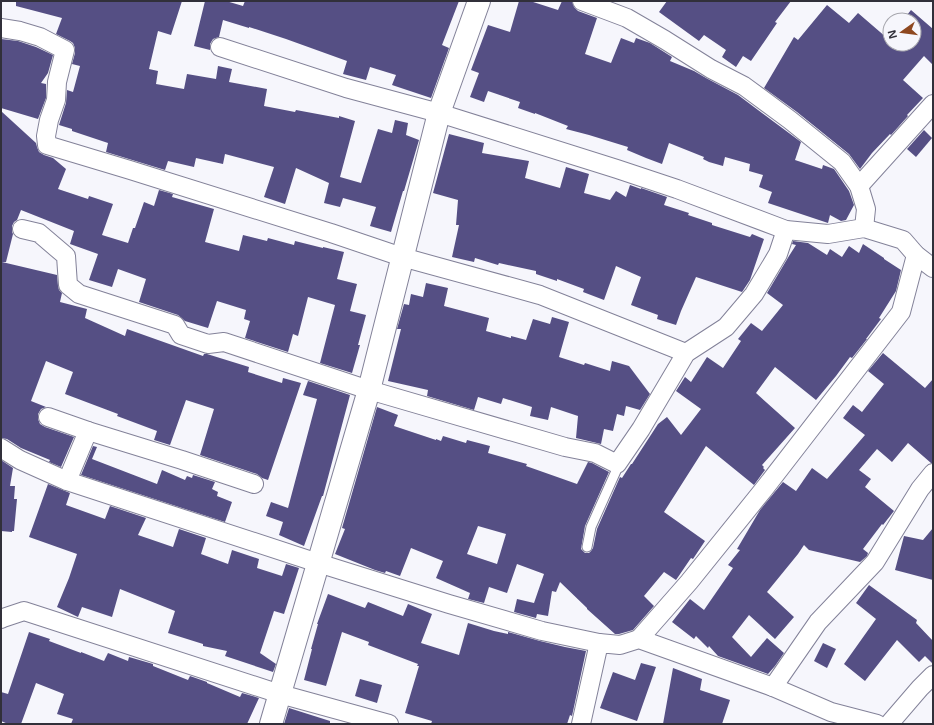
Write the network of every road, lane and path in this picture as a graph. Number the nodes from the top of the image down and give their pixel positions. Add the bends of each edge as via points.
1 (479, 1) edge
2 (582, 1) edge
3 (1, 28) edge
4 (220, 47) dead end
5 (933, 104) edge
6 (439, 113) junction
7 (859, 186) junction
8 (864, 228) junction
9 (22, 229) dead end
10 (786, 230) junction
11 (916, 255) junction
12 (402, 257) junction
13 (933, 268) edge
14 (686, 353) junction
15 (369, 390) junction
16 (48, 417) dead end
17 (88, 431) junction
18 (1, 448) edge
19 (617, 464) junction
20 (933, 473) edge
21 (67, 481) junction
22 (254, 484) dead end
23 (587, 547) dead end
24 (318, 563) junction
25 (1, 619) edge
26 (639, 639) junction
27 (599, 643) junction
28 (933, 675) edge
29 (773, 687) junction
30 (280, 694) junction
31 (271, 724) edge
32 (389, 724) edge
33 (581, 724) edge
34 (877, 724) edge
35 (889, 724) edge

1 - 6 street
2 - 7 street via 627,18 744,86 842,162
3 - 12 street via 40,37 65,50 57,82 56,100 49,120 47,145
4 - 6 street via 346,88
5 - 7 street
6 - 10 street via 677,188
6 - 12 street
7 - 8 street via 866,209
8 - 10 street via 828,234
8 - 11 street via 903,240
9 - 15 street via 39,233 66,256 68,285 79,294 175,325 181,335 208,344 224,342
10 - 14 street via 778,254 754,294 726,328
11 - 13 street
11 - 26 street via 901,312 764,489
12 - 14 street via 540,295
12 - 15 street
14 - 19 street
15 - 19 street via 565,448 595,454
15 - 24 street
16 - 17 street
17 - 21 street
17 - 22 street
18 - 21 street via 20,460
19 - 23 lane via 591,528
20 - 29 street via 920,489 875,562 818,622
21 - 24 street
24 - 27 street via 449,604
24 - 30 street
25 - 30 street via 24,611
26 - 27 street via 620,645
26 - 29 street
27 - 33 street
28 - 35 street
29 - 34 street via 831,712
30 - 31 street
30 - 32 street

